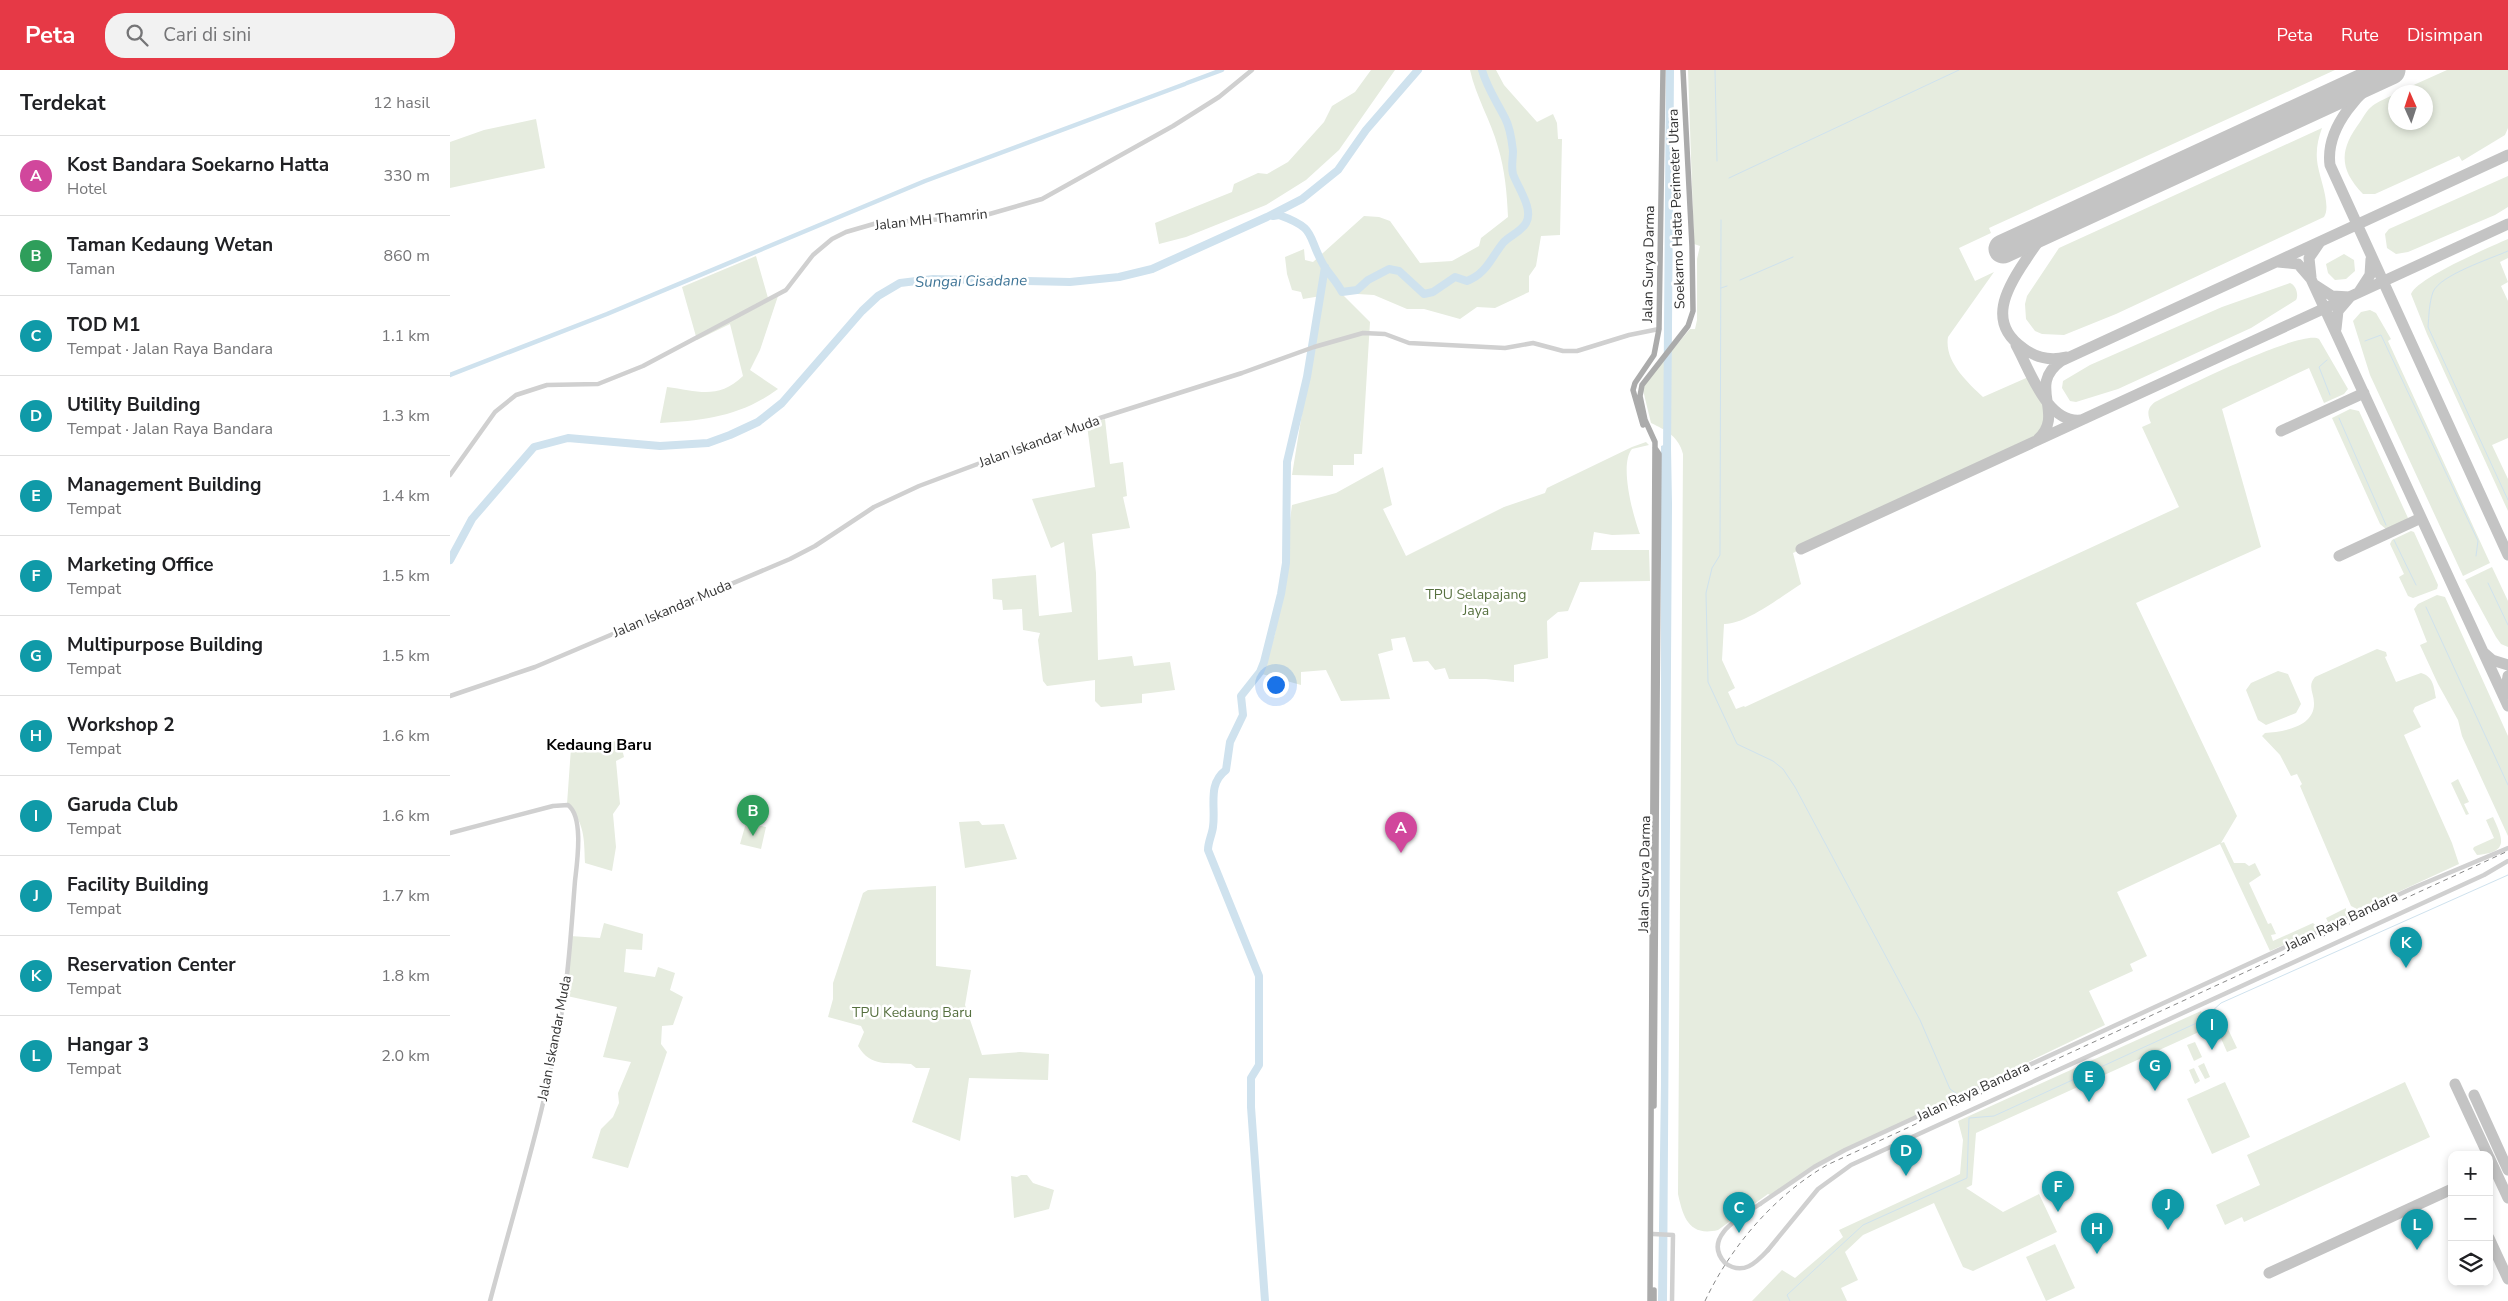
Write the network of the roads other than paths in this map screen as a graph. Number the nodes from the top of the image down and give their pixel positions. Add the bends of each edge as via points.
1 (1252, 70) edge
2 (1663, 70) edge
3 (1683, 70) edge
4 (1659, 329) junction
5 (1655, 448) junction
6 (450, 475) edge
7 (450, 696) edge
8 (450, 833) edge
9 (2508, 848) edge
10 (2508, 861) edge
11 (1656, 1234) junction
12 (490, 1301) edge
13 (1650, 1301) edge
14 (1654, 1301) edge
15 (1672, 1301) edge

1 - 6 street, Jalan MH Thamrin via 1219,97 1173,126 1042,199 979,217 877,223 846,232 813,255 790,285 777,295 643,366 598,384 547,385 516,395 495,412
2 - 4 main road, Jalan Surya Darma
3 - 5 main road, Soekarno Hatta Perimeter Utara via 1693,312 1691,322 1640,390 1645,420 1655,440
4 - 5 main road, Jalan Surya Darma via 1654,355 1633,390 1639,415
4 - 7 street, Jalan Iskandar Muda via 1577,351 1563,351 1533,343 1505,348 1410,343 1371,332 1307,349 1100,418 895,496 790,559 535,667
5 - 11 main road, Jalan Surya Darma via 1658,454 1659,620
5 - 13 main road, Jalan Surya Darma
8 - 12 street, Jalan Iskandar Muda via 553,806 568,805 577,819 565,991 521,1192
9 - 10 street, Jalan Raya Bandara, bridge via 2413,888 1845,1150 1732,1222 1722,1233 1718,1249 1721,1258 1728,1266 1741,1269 1756,1263 1812,1196 1837,1174 1865,1158
11 - 14 main road, Jalan Surya Darma
11 - 15 street via 1671,1234

